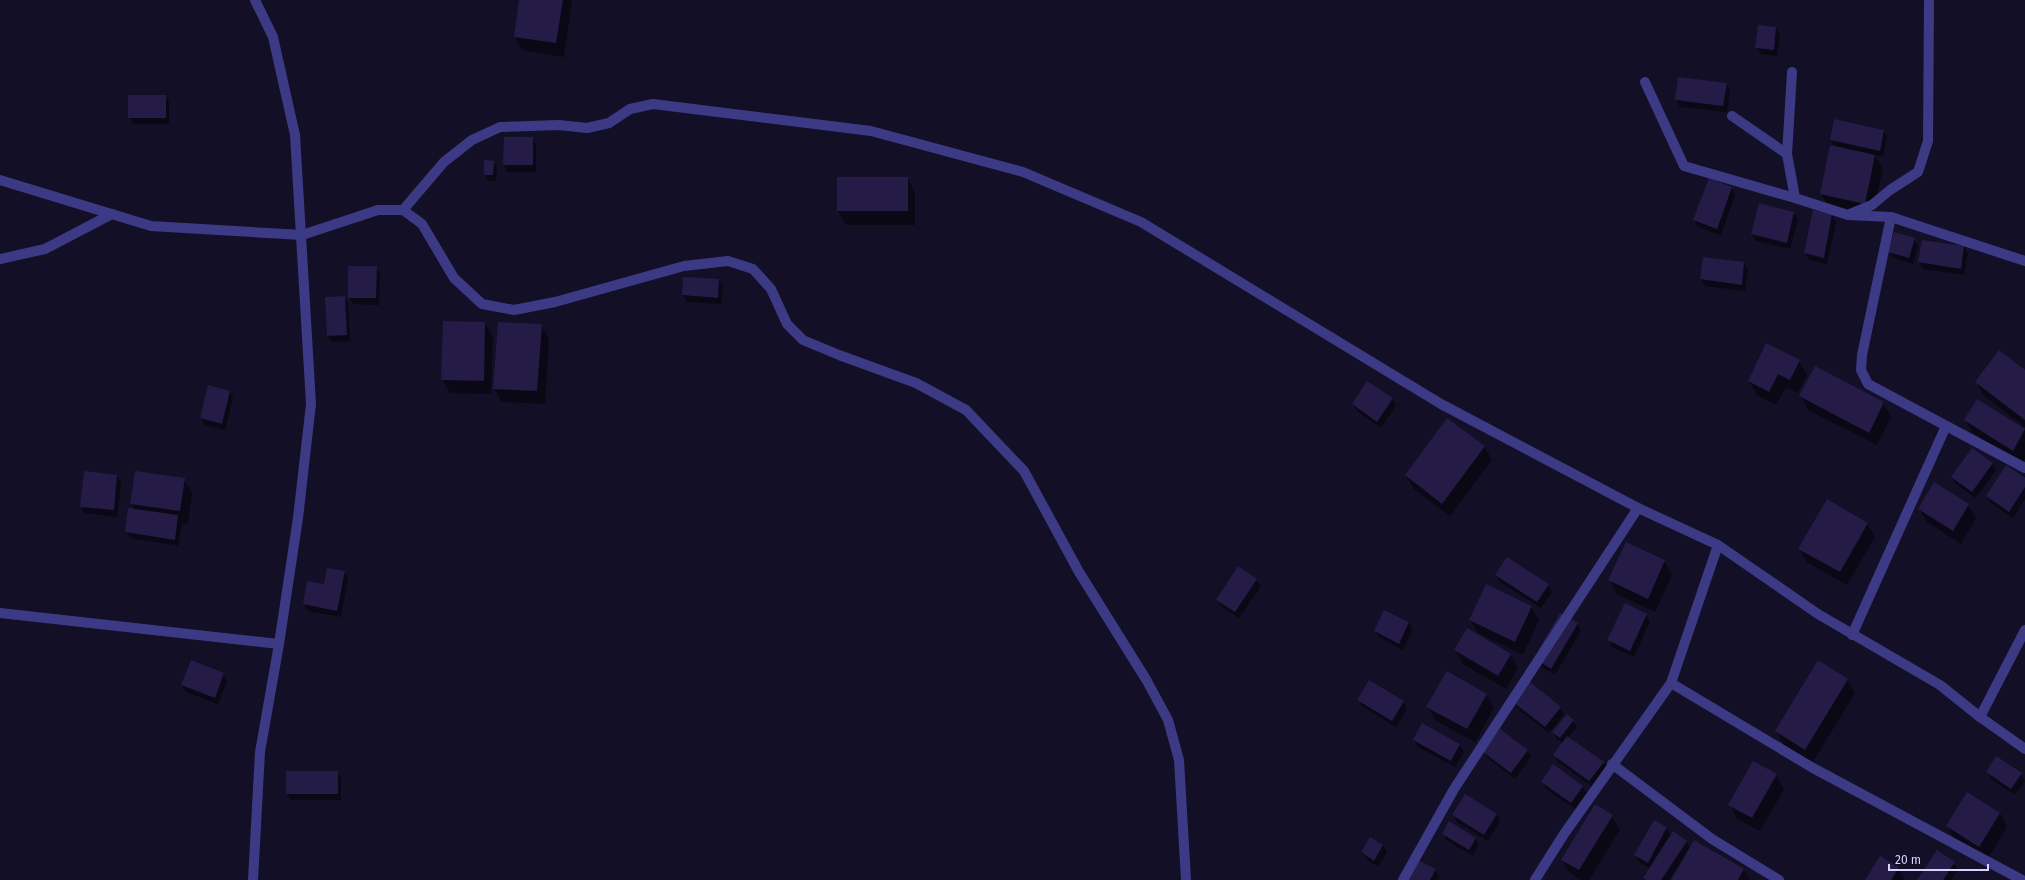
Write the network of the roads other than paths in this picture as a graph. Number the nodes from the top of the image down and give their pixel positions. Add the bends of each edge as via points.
1 (255, 0) edge
2 (1929, 0) edge
3 (1792, 72) dead end
4 (1645, 82) dead end
5 (1732, 116) dead end
6 (1787, 154) junction
7 (0, 180) edge
8 (1795, 198) junction
9 (403, 210) junction
10 (112, 214) junction
11 (1848, 215) junction
12 (1891, 217) junction
13 (302, 235) junction
14 (0, 259) edge
15 (2025, 261) edge
16 (1946, 426) junction
17 (2025, 468) edge
18 (1638, 508) junction
19 (1718, 545) junction
20 (0, 613) edge
21 (2025, 630) edge
22 (1852, 634) junction
23 (279, 644) junction
24 (1671, 683) junction
25 (1980, 717) junction
26 (2025, 749) edge
27 (1612, 764) junction
28 (253, 880) edge
29 (1186, 880) edge
30 (1403, 880) edge
31 (1535, 880) edge
32 (1780, 880) edge
33 (2022, 880) edge

1 - 13 street via 273,36 295,135
2 - 11 street via 1928,141 1918,172 1872,205
3 - 6 street
4 - 8 street via 1684,166
5 - 6 street
6 - 8 street
7 - 10 street
8 - 11 street
9 - 13 street via 378,210
9 - 18 street via 444,162 472,140 500,127 559,125 587,128 609,123 630,109 653,104 871,131 1022,172 1141,222 1441,404
9 - 29 street via 422,224 454,278 482,304 514,310 555,302 684,266 728,261 753,269 770,289 787,324 803,340 916,383 966,410 1024,471 1079,572 1147,681 1168,720 1179,760
10 - 13 street via 151,226
10 - 14 street via 45,249
11 - 12 street
12 - 15 street
12 - 16 street via 1861,370 1868,384
13 - 23 street via 310,404 298,518
16 - 17 street
16 - 22 street
18 - 19 street
18 - 30 street via 1454,789
19 - 22 street via 1818,614
19 - 24 street
20 - 23 street
21 - 25 street
22 - 25 street via 1940,685
23 - 28 street via 260,752
24 - 27 street
24 - 33 street via 1813,768
25 - 26 street
27 - 31 street
27 - 32 street via 1712,839

